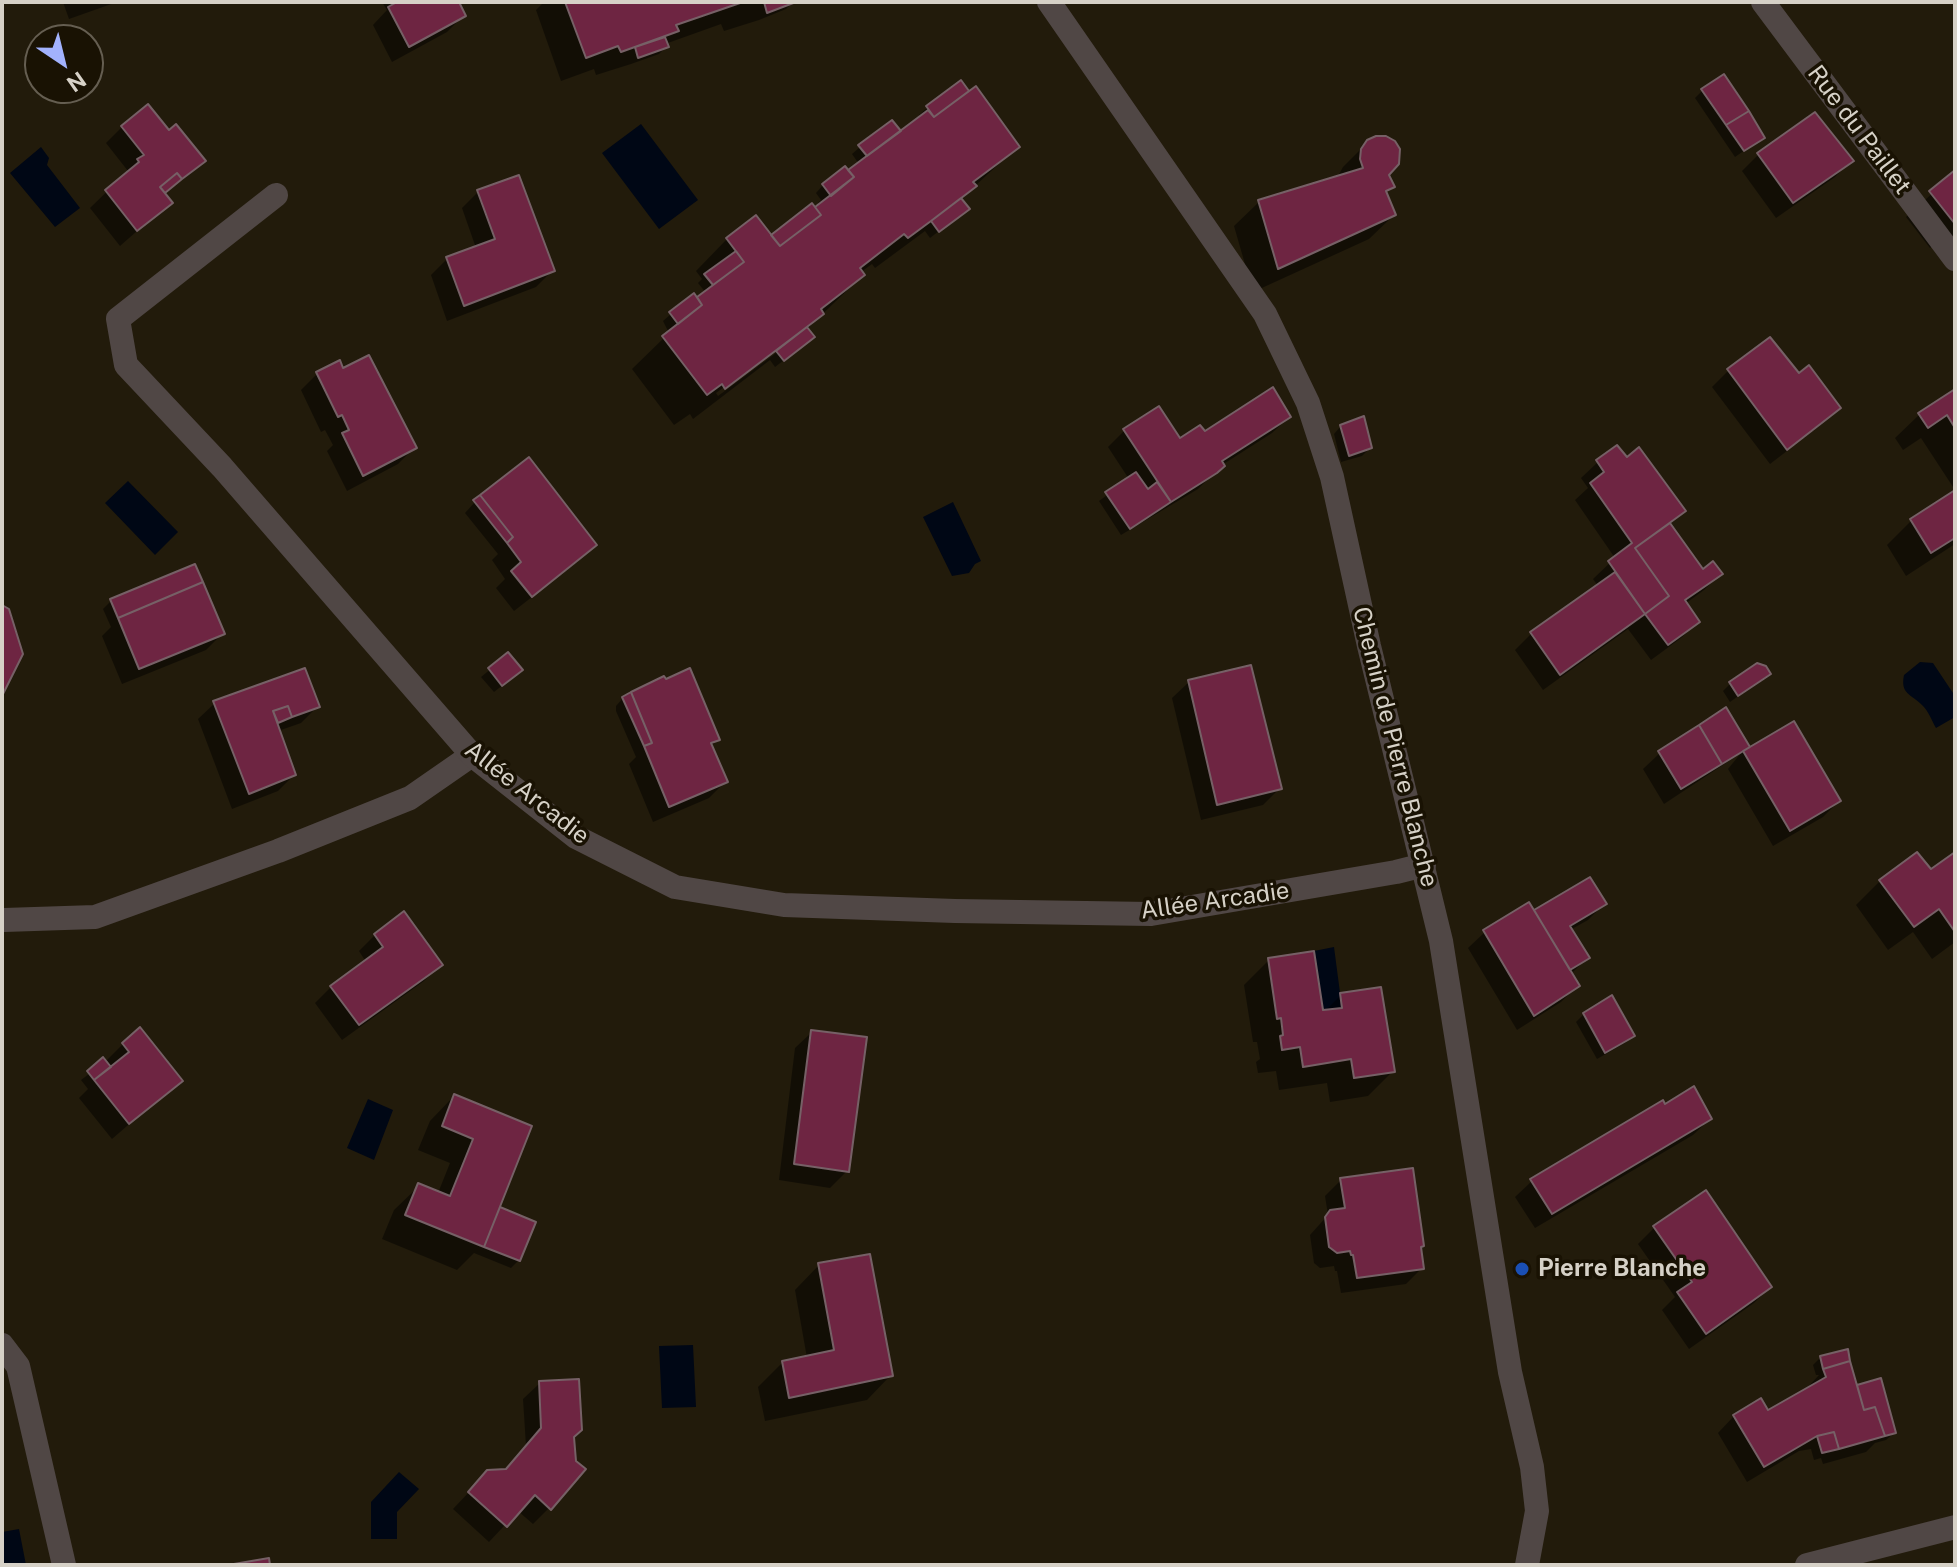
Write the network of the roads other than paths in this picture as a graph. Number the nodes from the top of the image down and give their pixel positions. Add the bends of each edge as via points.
1 (1049, 2) edge
2 (1763, 2) edge
3 (276, 195) dead end
4 (1955, 259) edge
5 (472, 755) junction
6 (1424, 865) junction
7 (4, 920) dead end
8 (2, 1345) edge
9 (1955, 1527) edge
10 (1820, 1563) edge
11 (64, 1565) edge
12 (1527, 1565) edge

1 - 6 street, Chemin de Pierre Blanche via 1265,314 1308,403 1332,477
2 - 4 street, Rue du Paillet
3 - 5 street, Allée Arcadie via 118,319 126,365 222,467
5 - 6 street, Allée Arcadie via 576,837 675,887 784,905 1151,914
5 - 7 street via 410,798 95,917
6 - 12 street, Chemin de Pierre Blanche via 1441,941 1510,1372 1532,1467 1537,1511
8 - 11 street via 18,1366
9 - 10 street

